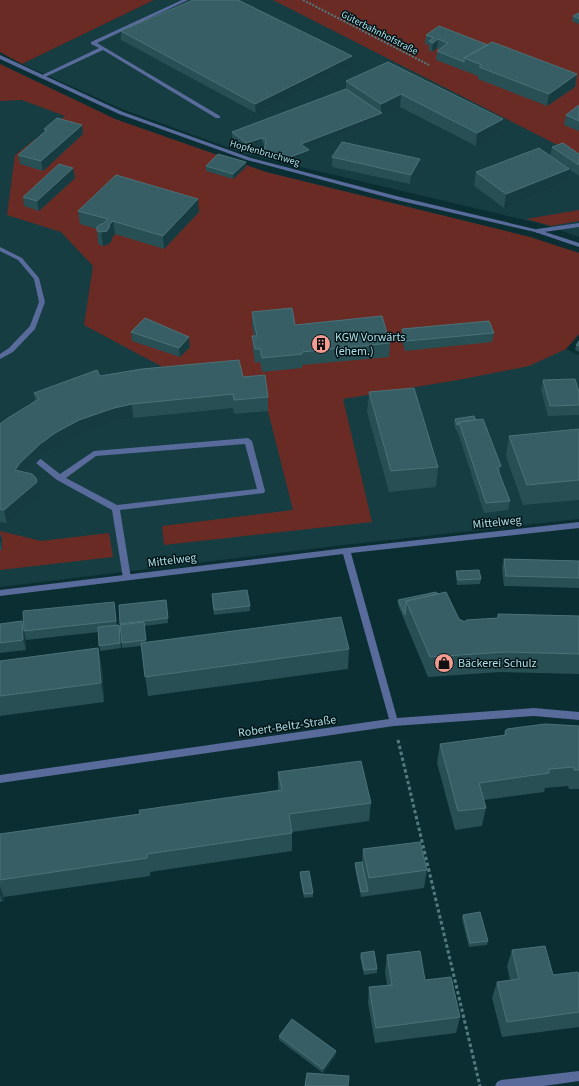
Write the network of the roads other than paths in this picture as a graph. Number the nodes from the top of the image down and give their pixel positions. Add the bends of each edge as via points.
1 (186, 0) edge
2 (103, 48) junction
3 (0, 57) edge
4 (41, 77) junction
5 (218, 117) dead end
6 (579, 225) edge
7 (537, 231) junction
8 (579, 245) edge
9 (0, 249) edge
10 (0, 357) edge
11 (24, 450) edge
12 (60, 478) junction
13 (116, 508) junction
14 (579, 525) edge
15 (346, 551) junction
16 (127, 578) junction
17 (0, 593) edge
18 (579, 716) edge
19 (394, 722) junction
20 (0, 779) edge
21 (579, 1076) edge
22 (501, 1086) edge

1 - 2 street via 94,43
2 - 4 street
2 - 5 street
3 - 4 street, Hopfenbruchweg
4 - 7 street, Hopfenbruchweg via 121,114 249,159 399,199
6 - 7 street, Hopfenbruchweg
7 - 8 street, Hopfenbruchweg
9 - 10 street via 20,259 37,279 42,302 33,327 11,350
11 - 12 street
12 - 13 street
12 - 13 street via 94,454 248,441 261,491
13 - 16 street
14 - 15 street, Mittelweg
15 - 16 street, Mittelweg
15 - 19 street
16 - 17 street, Mittelweg
18 - 19 street, Robert-Beltz-Straße via 534,712
19 - 20 street, Robert-Beltz-Straße
21 - 22 street

